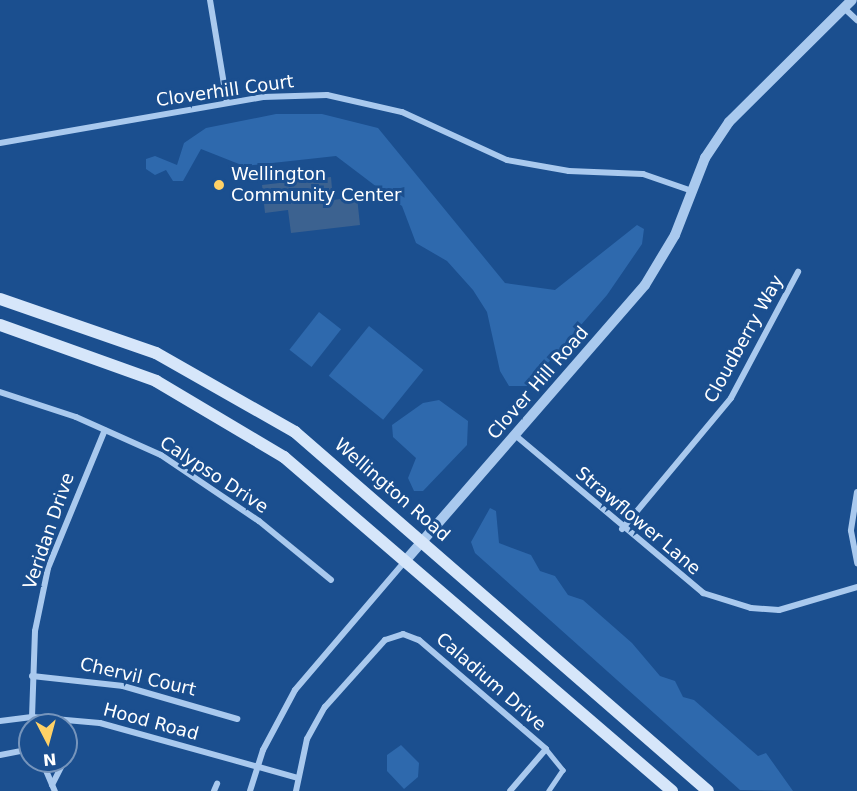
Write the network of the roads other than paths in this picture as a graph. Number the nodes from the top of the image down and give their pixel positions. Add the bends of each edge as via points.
1 (210, 0) edge
2 (852, 0) edge
3 (844, 8) junction
4 (857, 20) edge
5 (226, 103) junction
6 (0, 143) edge
7 (692, 191) junction
8 (798, 272) dead end
9 (0, 299) edge
10 (0, 325) edge
11 (0, 392) edge
12 (105, 430) junction
13 (515, 435) junction
14 (857, 492) edge
15 (622, 529) junction
16 (423, 540) junction
17 (406, 560) junction
18 (857, 563) edge
19 (331, 580) dead end
20 (857, 587) edge
21 (32, 676) junction
22 (32, 713) edge
23 (18, 719) edge
24 (237, 719) dead end
25 (0, 721) edge
26 (78, 721) edge
27 (546, 749) junction
28 (18, 752) edge
29 (0, 756) edge
30 (257, 766) junction
31 (47, 773) edge
32 (60, 773) edge
33 (298, 778) junction
34 (54, 788) edge
35 (250, 791) edge
36 (296, 791) edge
37 (510, 791) edge
38 (549, 791) edge
39 (672, 791) edge
40 (708, 791) edge

1 - 5 street
2 - 3 street, Clover Hill Road
3 - 4 street
3 - 7 street, Clover Hill Road via 729,122
5 - 6 street, Cloverhill Court
5 - 7 street, Cloverhill Court via 301,95 354,98 402,112 507,160 538,168 643,174
7 - 13 street, Clover Hill Road via 675,235 645,285
8 - 15 street, Cloudberry Way via 731,398
9 - 16 main road, Wellington Road via 97,328 205,377 303,438
10 - 17 main road via 88,353 220,415 333,494
11 - 12 street, Calypso Drive
12 - 19 street, Calypso Drive via 162,455 211,487
12 - 21 street, Veridan Drive via 48,568
13 - 15 street, Strawflower Lane
13 - 16 street, Clover Hill Road
14 - 18 street via 851,531
15 - 20 street, Strawflower Lane via 681,580 736,605 791,609
16 - 17 street, Clover Hill Road
16 - 40 main road, Wellington Road
17 - 30 street, Clover Hill Road via 314,662 278,719
17 - 39 main road
21 - 22 street, Veridan Drive
21 - 24 street, Chervil Court via 123,686
23 - 25 street, Hood Road
26 - 30 street, Hood Road via 100,723
27 - 33 street, Caladium Drive via 419,640 403,634 385,640 325,707 307,739
27 - 37 street, Caladium Drive
27 - 38 lane via 563,770
28 - 29 street
30 - 33 street
30 - 35 street, Clover Hill Road
31 - 34 street
32 - 34 street
33 - 36 street, Caladium Drive

